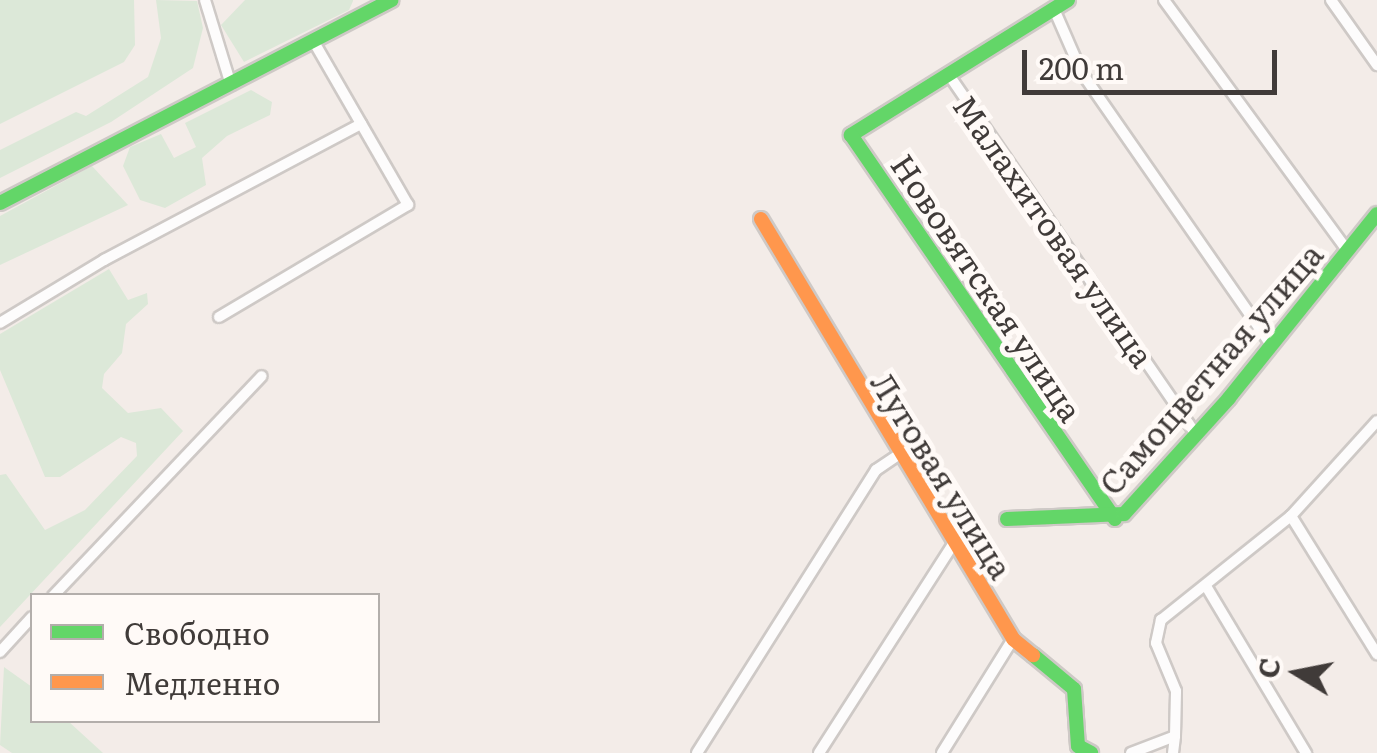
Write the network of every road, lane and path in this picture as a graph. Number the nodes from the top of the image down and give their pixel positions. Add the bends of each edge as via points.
1 (204, 0) edge
2 (392, 0) edge
3 (1068, 0) edge
4 (1164, 0) edge
5 (1331, 0) edge
6 (1054, 9) junction
7 (314, 42) junction
8 (1377, 64) edge
9 (949, 75) junction
10 (231, 85) junction
11 (361, 124) junction
12 (0, 203) edge
13 (1377, 214) edge
14 (762, 219) dead end
15 (1348, 251) junction
16 (219, 318) dead end
17 (0, 324) edge
18 (1272, 346) junction
19 (262, 376) dead end
20 (1377, 421) edge
21 (1196, 434) junction
22 (898, 455) junction
23 (1291, 516) junction
24 (1007, 519) dead end
25 (1115, 519) junction
26 (952, 546) junction
27 (1206, 586) junction
28 (56, 593) edge
29 (30, 620) edge
30 (1013, 640) junction
31 (0, 652) edge
32 (1377, 654) edge
33 (1174, 736) junction
34 (1084, 750) edge
35 (697, 753) edge
36 (819, 753) edge
37 (942, 753) edge
38 (1132, 753) edge
39 (1173, 753) edge
40 (1306, 753) edge

1 - 10 street
2 - 7 street
3 - 6 street
4 - 15 street
5 - 8 street
6 - 9 street
6 - 18 street via 1082,73
7 - 10 street
7 - 11 street
9 - 21 street, Малахитовая улица
9 - 25 street, Нововятская улица via 851,136
10 - 12 street
11 - 16 street via 408,205
11 - 17 street via 104,260
13 - 15 street, Самоцветная улица
14 - 22 street, Луговая улица
15 - 18 street, Самоцветная улица
18 - 21 street, Самоцветная улица
19 - 28 street
20 - 23 street
21 - 25 street, Самоцветная улица
22 - 26 street, Луговая улица
22 - 35 street via 876,470
23 - 27 street
23 - 32 street
24 - 25 street, Самоцветная улица
26 - 30 street, Луговая улица
26 - 36 street
27 - 33 street via 1169,612 1155,634 1176,691
27 - 40 street
29 - 31 street
30 - 34 street, Луговая улица via 1074,689
30 - 37 street
33 - 38 street
33 - 39 street

